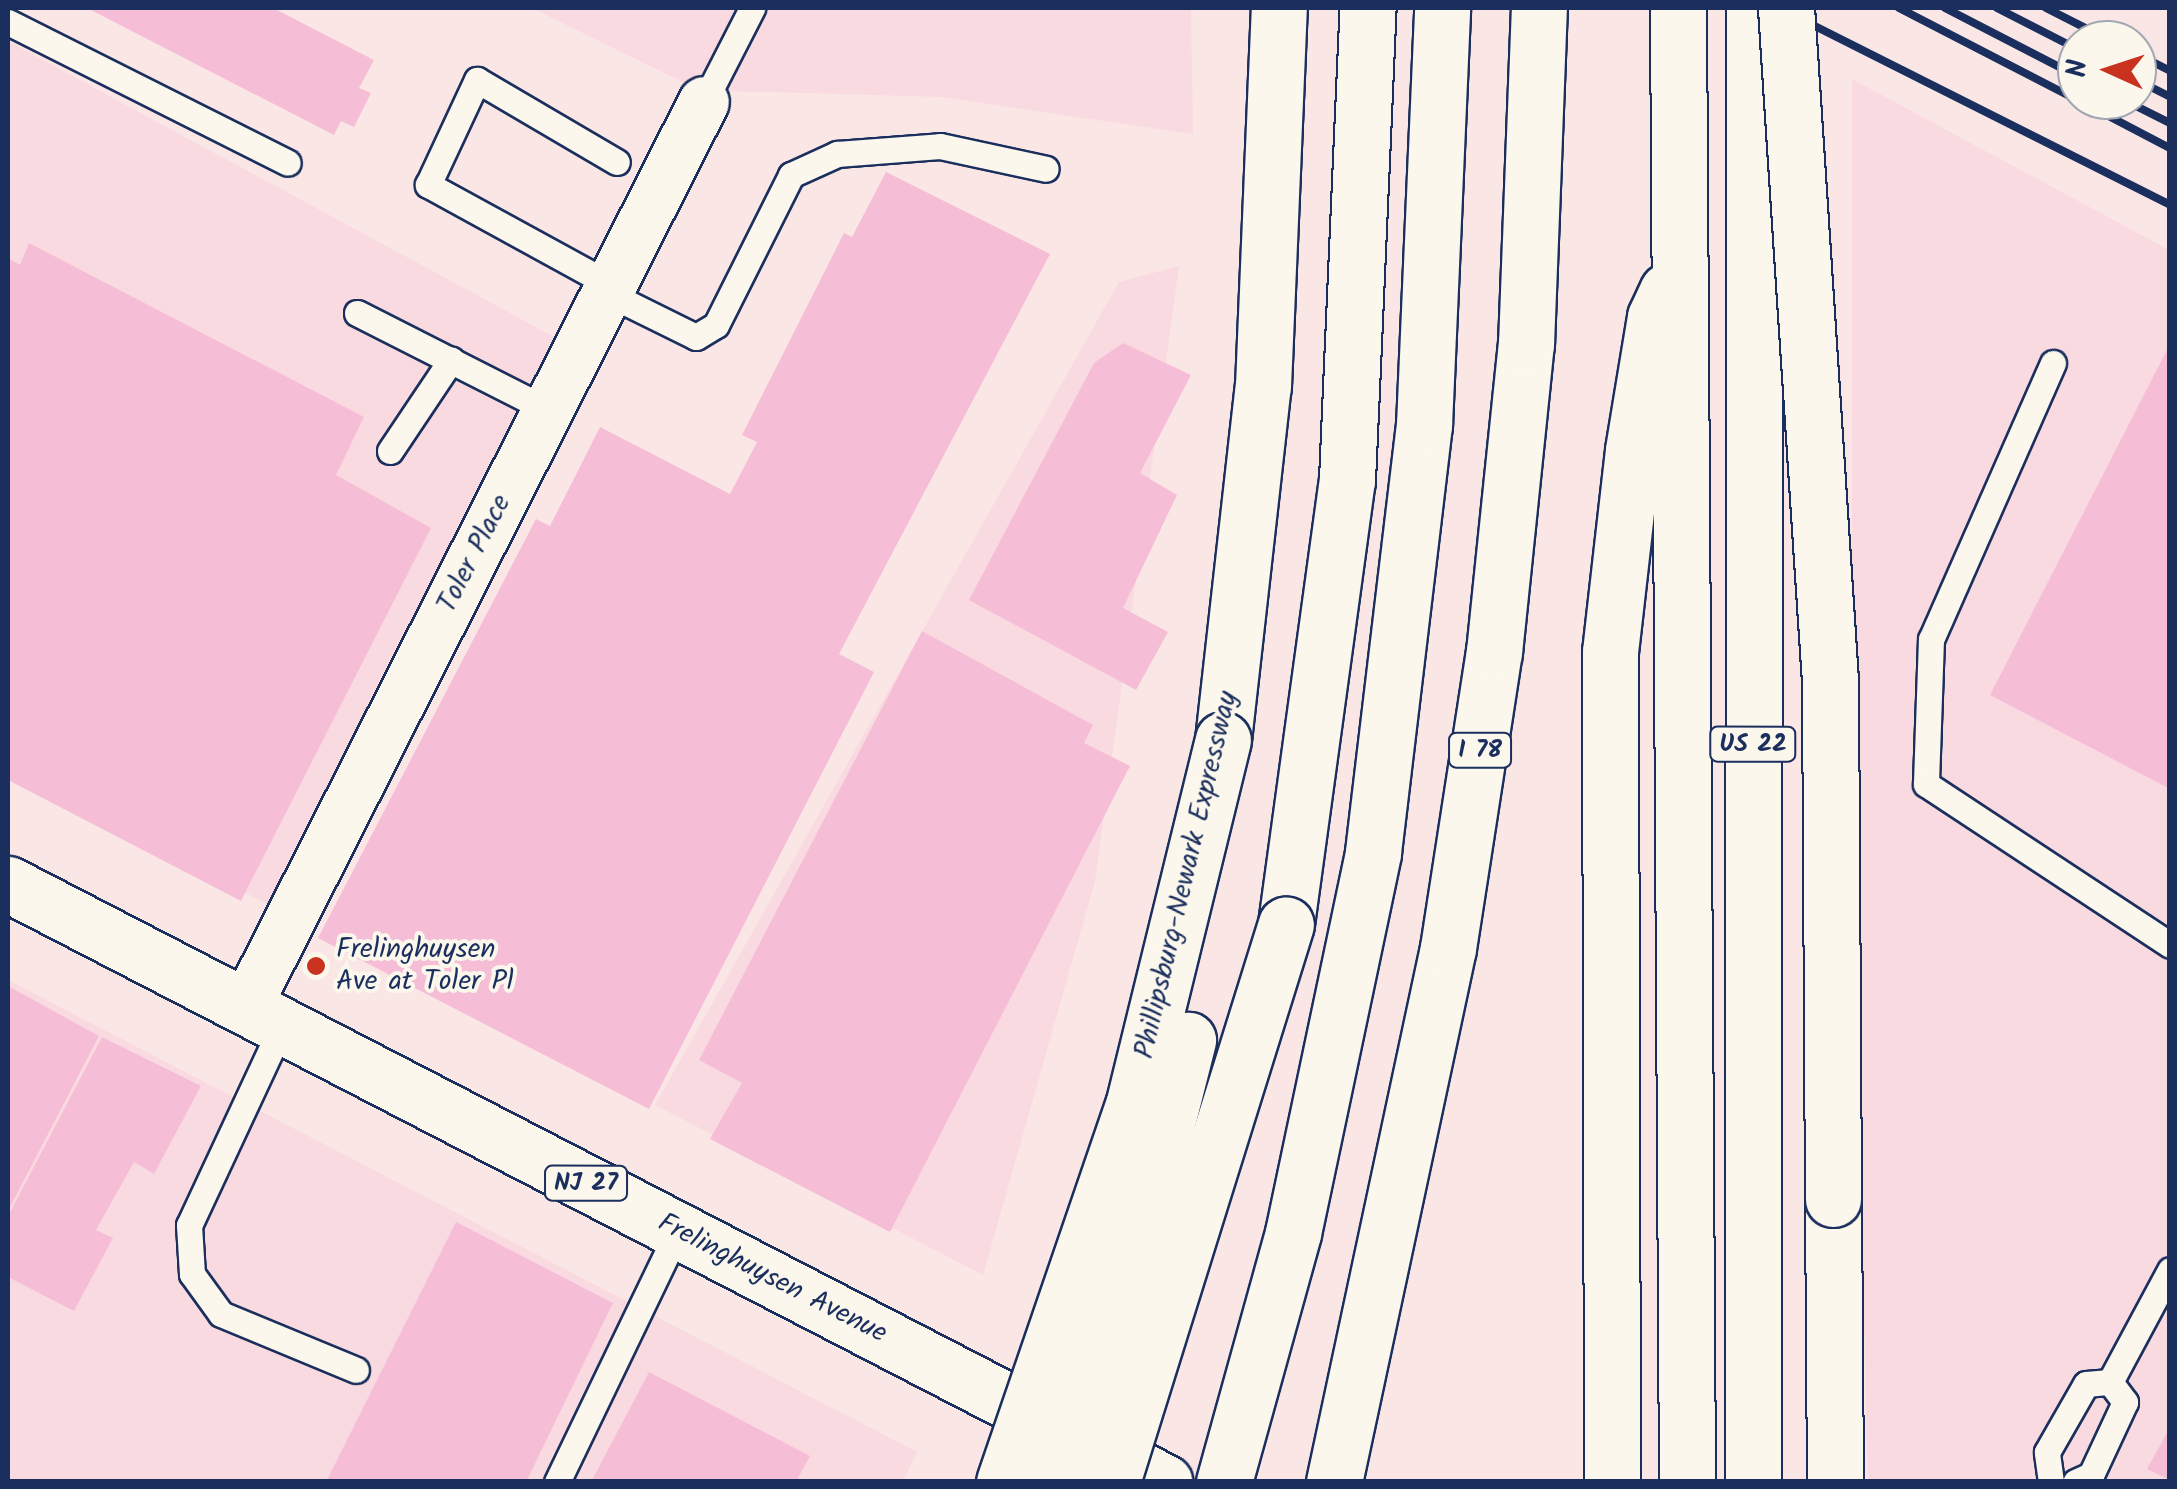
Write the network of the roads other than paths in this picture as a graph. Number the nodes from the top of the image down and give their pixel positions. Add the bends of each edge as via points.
1 (752, 8) edge
2 (1278, 8) edge
3 (1368, 8) edge
4 (1442, 8) edge
5 (1539, 8) edge
6 (1678, 8) edge
7 (1754, 8) edge
8 (1786, 8) edge
9 (8, 22) edge
10 (704, 102) joint
11 (616, 162) dead end
12 (288, 164) dead end
13 (1046, 169) dead end
14 (1678, 270) junction
15 (609, 289) junction
16 (357, 312) dead end
17 (451, 360) junction
18 (2052, 364) dead end
19 (548, 410) junction
20 (390, 452) dead end
21 (1223, 740) junction
22 (8, 884) edge
23 (1286, 924) junction
24 (2170, 945) edge
25 (264, 1016) junction
26 (678, 1231) junction
27 (2170, 1270) edge
28 (356, 1370) dead end
29 (2110, 1382) junction
30 (557, 1482) edge
31 (1004, 1482) edge
32 (1056, 1482) edge
33 (1112, 1482) edge
34 (1149, 1482) edge
35 (1164, 1482) edge
36 (1224, 1482) edge
37 (1334, 1482) edge
38 (1612, 1482) edge
39 (1687, 1482) edge
40 (1753, 1482) edge
41 (1835, 1482) edge
42 (2051, 1482) edge
43 (2075, 1482) edge

1 - 10 lane
2 - 21 main road, Phillipsburg-Newark Expressway via 1263,386
3 - 23 main road via 1347,480
4 - 36 main road via 1424,425 1376,833 1293,1233
5 - 37 main road, I 78 via 1526,344 1494,652 1448,948
6 - 14 main road, US 22
7 - 40 main road, US 22
8 - 41 main road, bridge via 1830,682
9 - 12 lane
10 - 15 street, Toler Place
11 - 15 lane via 477,80 428,185
13 - 15 lane via 940,146 837,154 791,175 706,331 696,337
14 - 38 main road via 1655,317 1610,652
14 - 39 main road, US 22 via 1686,319
15 - 19 street, Toler Place
16 - 17 lane
17 - 19 lane
17 - 20 lane
18 - 24 lane via 1931,639 1926,784
19 - 25 street, Toler Place
21 - 31 main road, Phillipsburg-Newark Expressway, bridge via 1132,1106
21 - 32 main road, bridge via 1219,894 1189,1038 1142,1222
22 - 25 main road, Frelinghuysen Avenue / NJ 27
23 - 33 main road, bridge
23 - 34 main road, bridge via 1224,1218
25 - 26 main road, Frelinghuysen Avenue / NJ 27
25 - 28 lane via 188,1225 192,1274 222,1314
26 - 30 lane
26 - 35 main road, Frelinghuysen Avenue / NJ 27
27 - 29 lane
29 - 42 lane via 2086,1384 2047,1452
29 - 43 lane via 2125,1402 2091,1475

